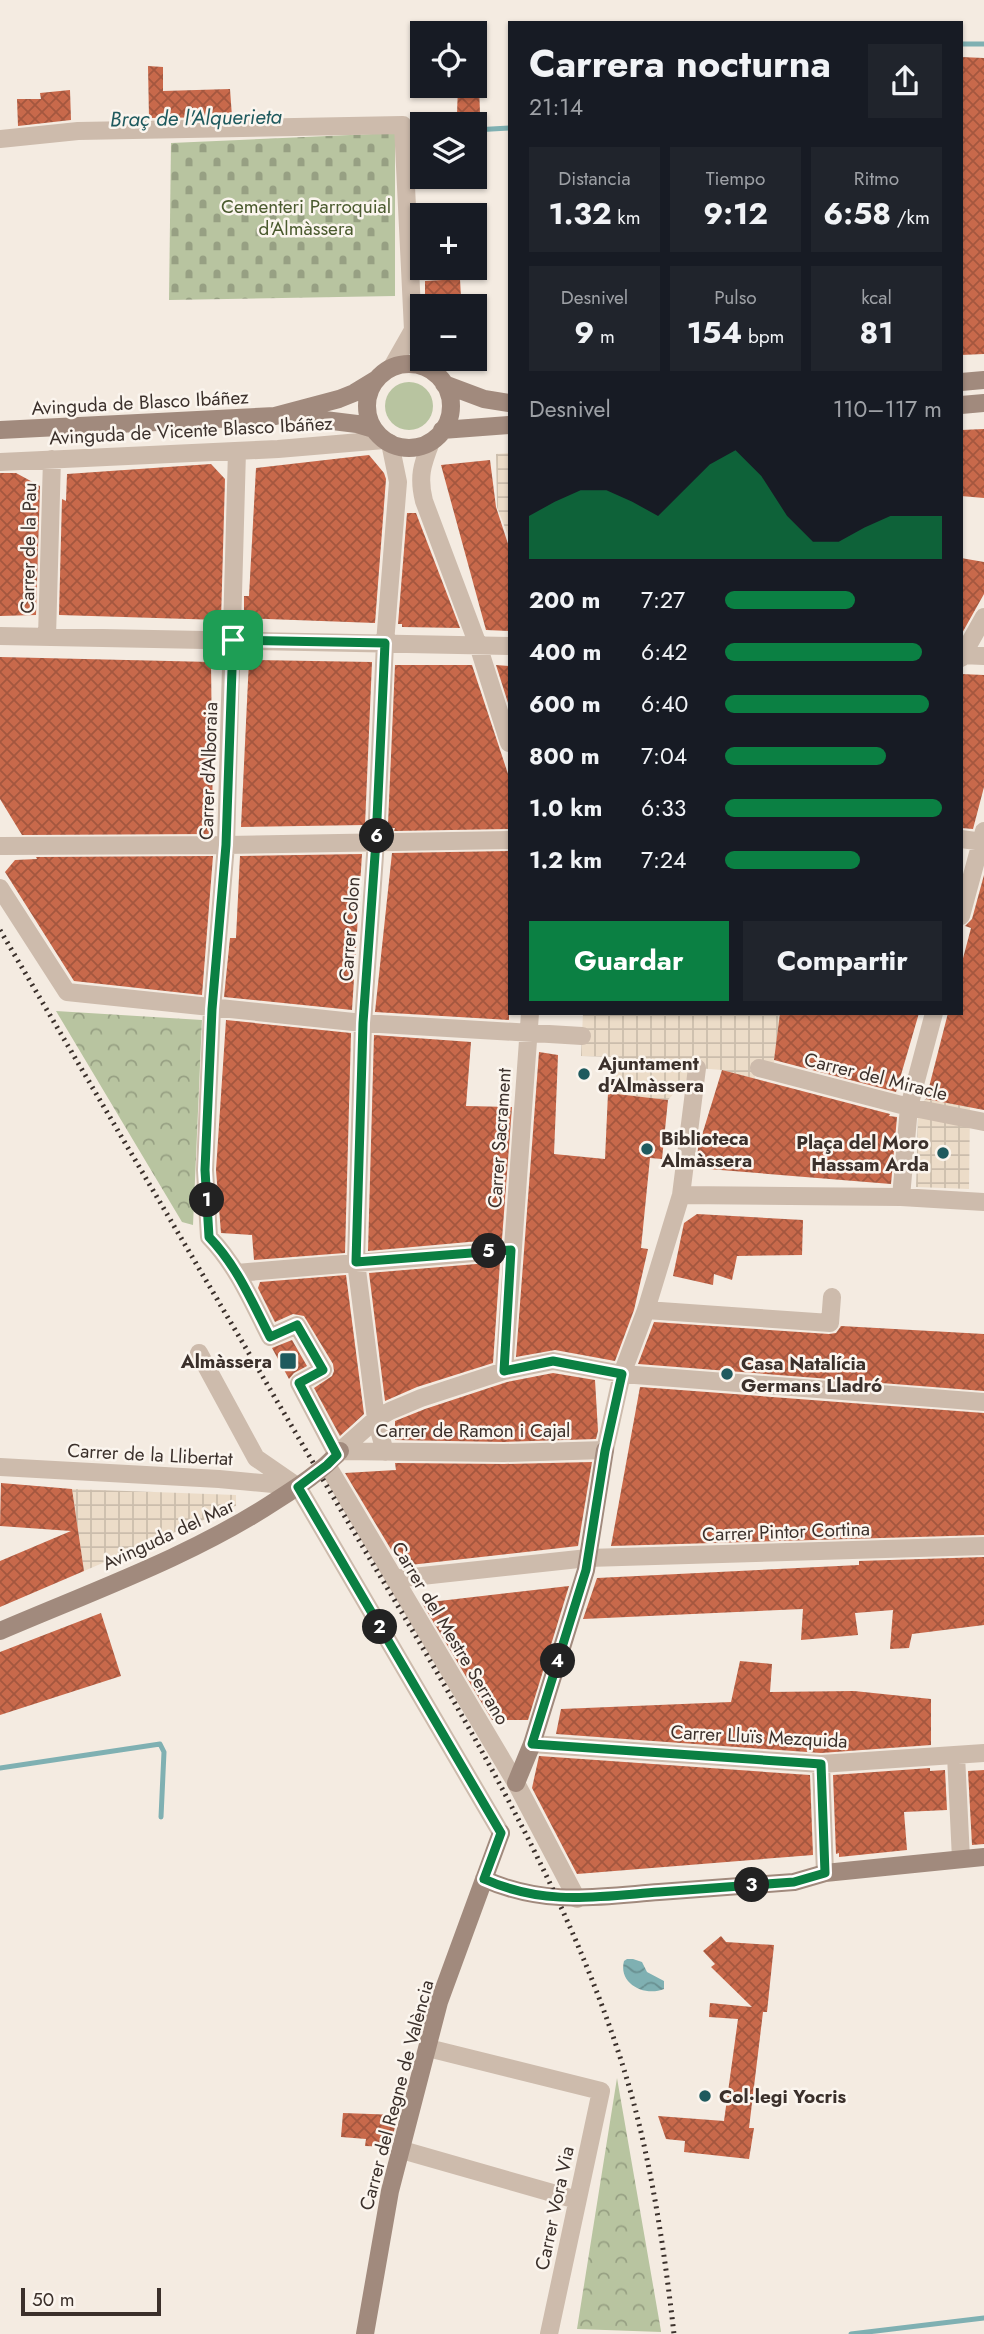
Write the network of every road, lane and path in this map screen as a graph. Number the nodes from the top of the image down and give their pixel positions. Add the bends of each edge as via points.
1 (0, 139) edge
2 (410, 294) edge
3 (410, 334) edge
4 (393, 367) junction
5 (435, 372) edge
6 (377, 379) junction
7 (984, 380) edge
8 (963, 382) edge
9 (508, 403) edge
10 (984, 403) edge
11 (963, 405) edge
12 (282, 414) junction
13 (508, 425) edge
14 (0, 430) edge
15 (437, 436) junction
16 (383, 437) junction
17 (237, 451) junction
18 (52, 459) junction
19 (0, 462) edge
20 (984, 617) edge
21 (0, 636) edge
22 (47, 637) junction
23 (233, 640) junction
24 (385, 643) junction
25 (478, 645) junction
26 (508, 646) edge
27 (963, 653) edge
28 (963, 656) edge
29 (984, 656) edge
30 (508, 740) edge
31 (983, 838) edge
32 (963, 839) edge
33 (508, 840) edge
34 (376, 841) junction
35 (226, 845) junction
36 (0, 846) edge
37 (0, 888) edge
38 (963, 909) edge
39 (212, 1009) junction
40 (530, 1015) edge
41 (933, 1015) edge
42 (363, 1023) junction
43 (528, 1033) junction
44 (582, 1036) dead end
45 (697, 1068) dead end
46 (759, 1068) dead end
47 (909, 1107) junction
48 (984, 1122) edge
49 (681, 1195) junction
50 (901, 1197) junction
51 (984, 1202) edge
52 (511, 1250) junction
53 (356, 1262) junction
54 (237, 1273) junction
55 (832, 1297) dead end
56 (646, 1310) junction
57 (200, 1353) dead end
58 (504, 1371) junction
59 (622, 1374) junction
60 (984, 1402) edge
61 (376, 1419) junction
62 (605, 1451) junction
63 (385, 1452) junction
64 (335, 1457) junction
65 (0, 1467) edge
66 (298, 1487) junction
67 (984, 1546) edge
68 (588, 1558) junction
69 (394, 1579) junction
70 (0, 1631) edge
71 (532, 1744) junction
72 (984, 1753) edge
73 (956, 1755) junction
74 (821, 1764) junction
75 (516, 1783) junction
76 (984, 1857) edge
77 (961, 1859) junction
78 (825, 1873) junction
79 (484, 1879) junction
80 (577, 1899) junction
81 (428, 2048) junction
82 (402, 2150) junction
83 (577, 2200) junction
84 (365, 2334) edge
85 (549, 2334) edge

1 - 2 street via 78,131 403,125
3 - 4 street
4 - 5 street via 414,365
4 - 6 street
5 - 9 street via 484,399
5 - 15 street via 451,408
6 - 12 street, Avinguda de Blasco Ibáñez via 354,393
6 - 16 street via 370,390 368,417
7 - 8 street
10 - 11 street
12 - 14 street, Avinguda de Blasco Ibáñez
12 - 16 street, Avinguda de Blasco Ibáñez via 357,424
13 - 15 street
15 - 16 street via 410,447
15 - 25 street via 424,458 420,484
16 - 17 street, Avinguda de Vicente Blasco Ibáñez
16 - 24 street, Carrer Colon via 398,482
17 - 18 street, Avinguda de Vicente Blasco Ibáñez
17 - 23 street, Carrer d'Alboraia
18 - 19 street, Avinguda de Vicente Blasco Ibáñez
18 - 22 street, Carrer de la Pau
20 - 27 street
21 - 22 street
22 - 23 street
23 - 24 street
23 - 35 street, Carrer d'Alboraia
24 - 25 street
24 - 34 street, Carrer Colon
25 - 26 street
25 - 30 street
28 - 29 street
31 - 32 street
31 - 38 street
33 - 34 street
34 - 35 street
34 - 42 street, Carrer Colon
35 - 36 street
35 - 39 street, Carrer d'Alboraia
37 - 39 street via 67,992
39 - 42 street
39 - 54 street, Carrer d'Alboraia via 205,1170 209,1237
40 - 43 street, Carrer Sacrament
41 - 47 street
42 - 43 street
42 - 53 street, Carrer Colon
43 - 44 street
43 - 52 street, Carrer Sacrament
45 - 49 street
46 - 47 street, Carrer del Miracle
47 - 48 street, Carrer del Miracle
47 - 50 street
49 - 50 street
49 - 56 street
50 - 51 street
52 - 53 street
52 - 58 street, Carrer Sacrament
53 - 54 street
53 - 61 street, Carrer Colon
54 - 64 street, Carrer del Mestre Serrano via 270,1337 297,1325 323,1370 299,1383
55 - 56 street via 830,1323
56 - 59 street
57 - 66 street via 256,1458
58 - 59 street via 553,1361
58 - 61 street via 421,1398
59 - 60 street
59 - 62 street
61 - 63 street, Carrer Colon
61 - 64 street
62 - 63 street, Carrer de Ramon i Cajal
62 - 68 street
63 - 64 street, Carrer de Ramon i Cajal
64 - 66 street, Avinguda del Mar
64 - 69 street, Carrer del Mestre Serrano
65 - 66 street, Carrer de la Llibertat
66 - 70 street, Avinguda del Mar via 206,1542
66 - 79 street, Carrer del Regne de València via 501,1833
67 - 68 street, Carrer Pintor Cortina
68 - 69 street, Carrer Pintor Cortina
68 - 71 street
69 - 75 street, Carrer del Mestre Serrano
71 - 74 street, Carrer Lluïs Mezquida
71 - 75 street
72 - 73 street, Carrer Lluïs Mezquida
73 - 74 street, Carrer Lluïs Mezquida
73 - 77 street
74 - 78 street
75 - 80 street, Carrer del Mestre Serrano
76 - 77 street
77 - 78 street
78 - 80 street via 794,1882
79 - 80 street via 532,1895
79 - 81 street, Carrer del Regne de València via 439,2002
81 - 82 street, Carrer del Regne de València
81 - 83 street, Carrer Vora Via via 601,2091
82 - 83 street
82 - 84 street, Carrer del Regne de València via 390,2191
83 - 85 street, Carrer Vora Via

